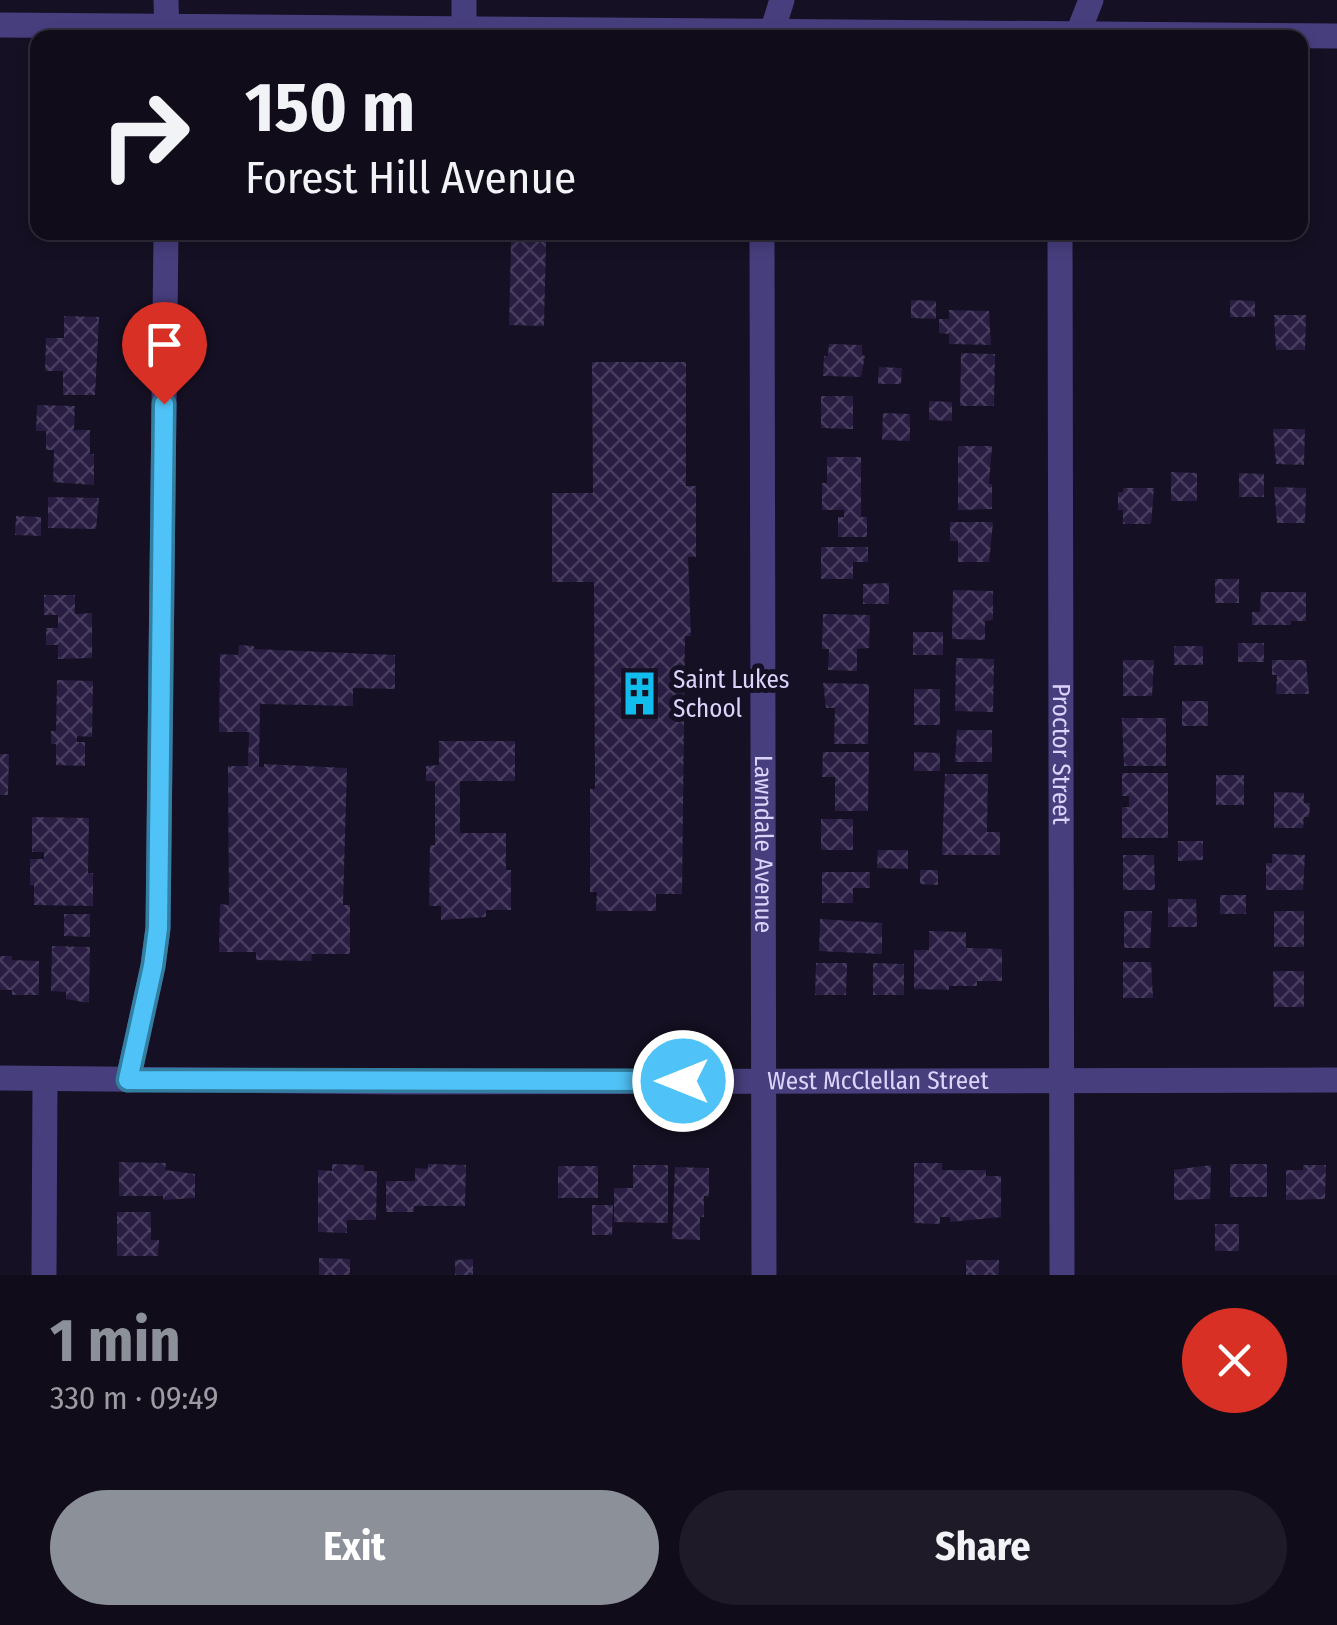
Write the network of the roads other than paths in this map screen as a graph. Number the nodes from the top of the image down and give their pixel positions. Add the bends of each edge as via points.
1 (166, 0) edge
2 (464, 0) edge
3 (782, 0) edge
4 (1091, 0) edge
5 (0, 25) edge
6 (464, 29) junction
7 (119, 30) edge
8 (167, 30) edge
9 (365, 30) edge
10 (525, 30) edge
11 (772, 30) edge
12 (1079, 30) edge
13 (1308, 36) edge
14 (1337, 36) edge
15 (166, 240) edge
16 (762, 240) edge
17 (1060, 240) edge
18 (0, 1078) edge
19 (45, 1079) junction
20 (128, 1080) junction
21 (763, 1080) junction
22 (1337, 1080) edge
23 (1061, 1081) junction
24 (44, 1275) edge
25 (764, 1275) edge
26 (1062, 1275) edge

1 - 8 street
2 - 6 street
3 - 11 street
4 - 12 street
5 - 7 street
6 - 9 street
6 - 10 street
13 - 14 street
15 - 20 street via 158,928
16 - 21 street, Lawndale Avenue
17 - 23 street, Proctor Street
18 - 19 street, West McClellan Street
19 - 20 street, West McClellan Street
19 - 24 street
20 - 21 street, West McClellan Street
21 - 23 street, West McClellan Street
21 - 25 street, Lawndale Avenue
22 - 23 street, West McClellan Street
23 - 26 street, Proctor Street

